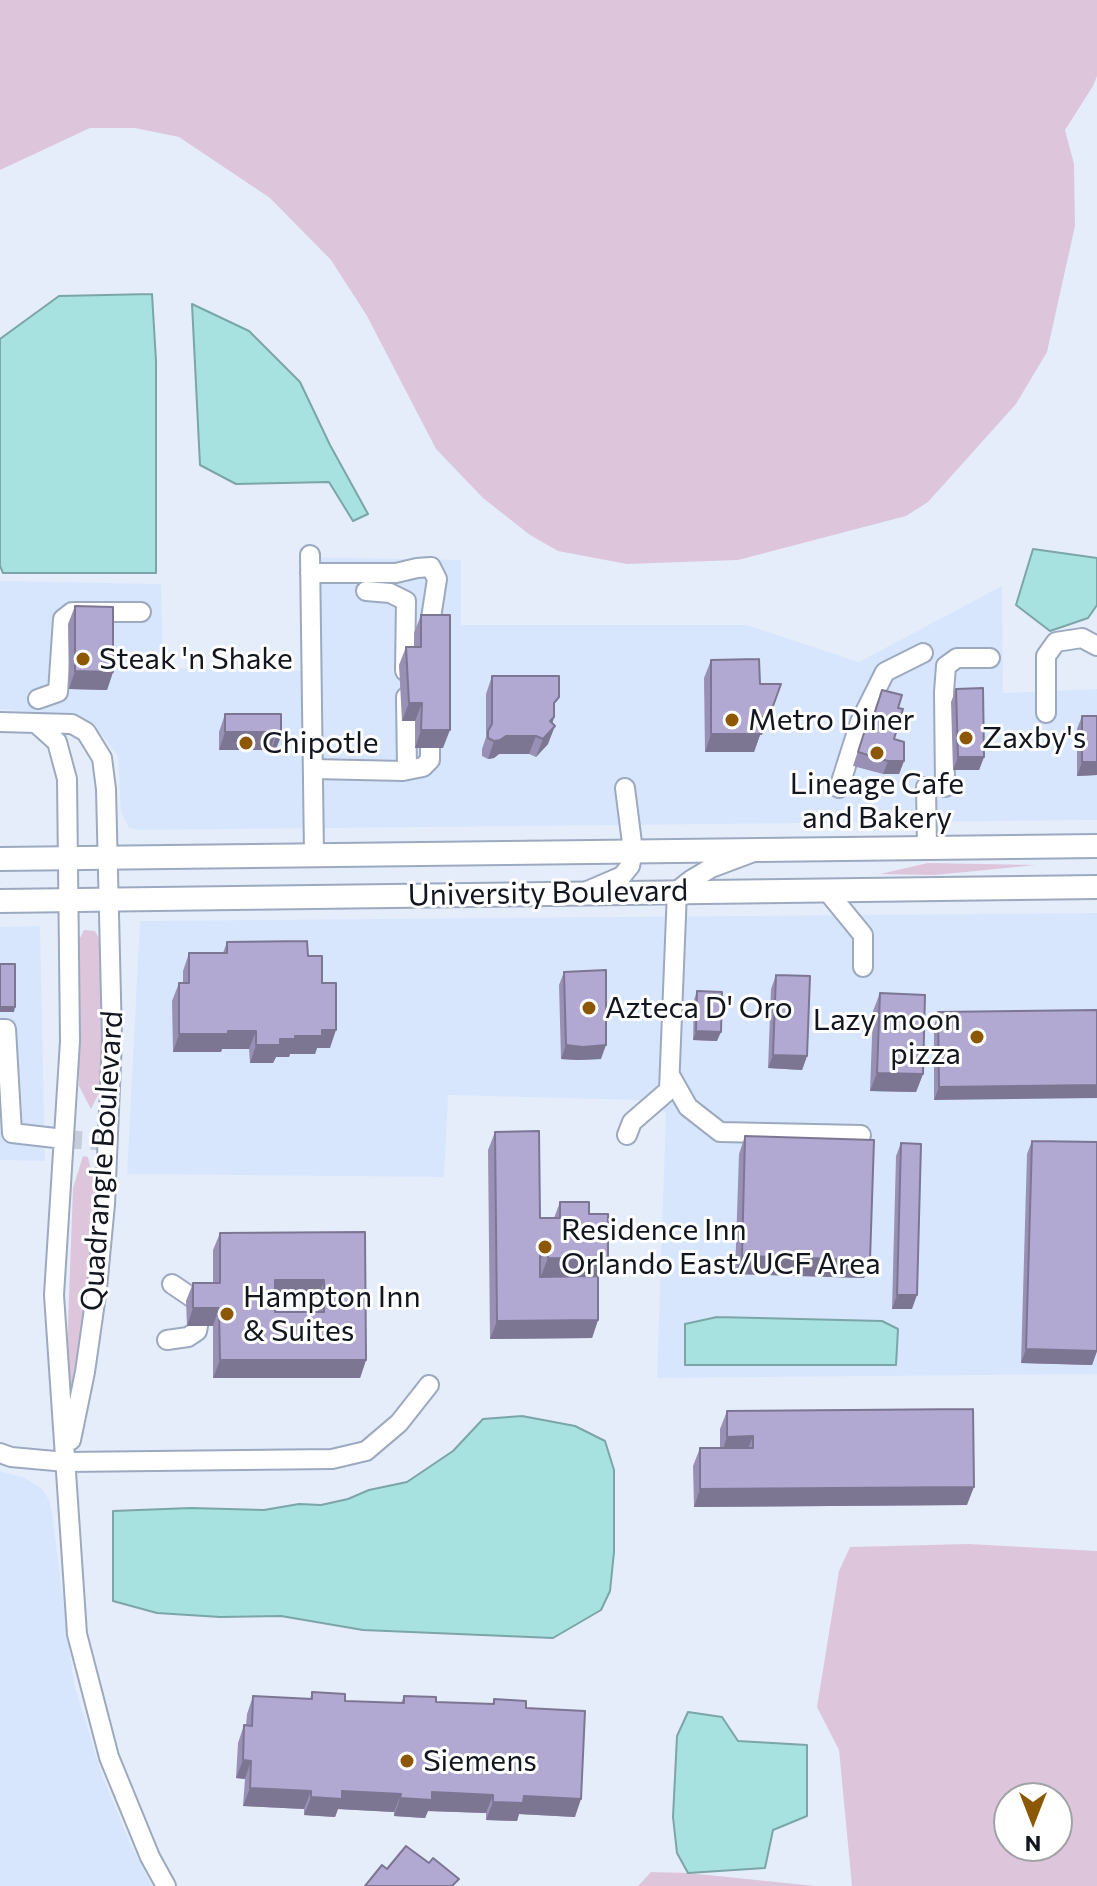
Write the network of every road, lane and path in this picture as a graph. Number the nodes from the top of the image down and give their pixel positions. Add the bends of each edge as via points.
1 (366, 591) dead end
2 (141, 612) dead end
3 (1097, 646) edge
4 (923, 653) dead end
5 (990, 658) dead end
6 (431, 662) edge
7 (38, 699) dead end
8 (430, 705) edge
9 (1046, 713) dead end
10 (0, 722) edge
11 (37, 724) junction
12 (313, 769) junction
13 (407, 770) junction
14 (625, 788) dead end
15 (839, 788) dead end
16 (1097, 846) edge
17 (927, 848) junction
18 (761, 850) junction
19 (633, 851) junction
20 (314, 855) junction
21 (108, 857) junction
22 (68, 858) junction
23 (0, 859) edge
24 (1095, 886) edge
25 (677, 891) junction
26 (827, 891) junction
27 (584, 893) junction
28 (110, 899) junction
29 (68, 900) junction
30 (0, 901) edge
31 (863, 967) dead end
32 (0, 1029) edge
33 (671, 1077) junction
34 (627, 1135) dead end
35 (861, 1135) dead end
36 (64, 1139) junction
37 (172, 1284) dead end
38 (197, 1301) edge
39 (198, 1326) edge
40 (167, 1340) dead end
41 (429, 1385) dead end
42 (0, 1453) edge
43 (66, 1462) junction
44 (166, 1886) edge

1 - 13 street via 406,601
2 - 7 street via 72,612 63,619 58,692
3 - 9 street via 1082,638 1056,642 1046,656
4 - 15 street via 885,672 860,722
5 - 17 street via 957,658 946,666
6 - 12 street via 437,579 431,567 396,573 310,564
8 - 13 street via 430,760
10 - 11 street, Quadrangle Boulevard
11 - 21 street, Quadrangle Boulevard via 72,724 86,732 102,758
11 - 22 street, Quadrangle Boulevard via 57,742 67,779
12 - 13 street
12 - 20 street
14 - 19 street
16 - 17 main road, University Boulevard
17 - 18 main road, University Boulevard
18 - 19 main road, University Boulevard
18 - 25 street via 711,868
19 - 20 main road, University Boulevard
19 - 27 street via 622,876
20 - 21 main road, University Boulevard
21 - 22 main road, University Boulevard
21 - 28 street, Quadrangle Boulevard
22 - 23 main road, University Boulevard
22 - 29 street, Quadrangle Boulevard
24 - 26 main road, University Boulevard
25 - 26 main road, University Boulevard
25 - 27 main road, University Boulevard
25 - 33 street
26 - 31 street via 863,935
27 - 28 main road, University Boulevard
28 - 29 main road, University Boulevard
28 - 43 street, Quadrangle Boulevard via 112,1039 105,1204 85,1372
29 - 30 main road, University Boulevard
29 - 36 street, Quadrangle Boulevard via 70,1041
32 - 36 street via 6,1029 12,1133
33 - 34 street via 669,1090 632,1122
33 - 35 street via 688,1107 720,1132
36 - 43 street, Quadrangle Boulevard via 54,1295
37 - 38 street
39 - 40 street via 188,1337
41 - 43 street via 399,1423 366,1451 332,1459
42 - 43 street
43 - 44 street, Quadrangle Boulevard via 77,1634 109,1757

